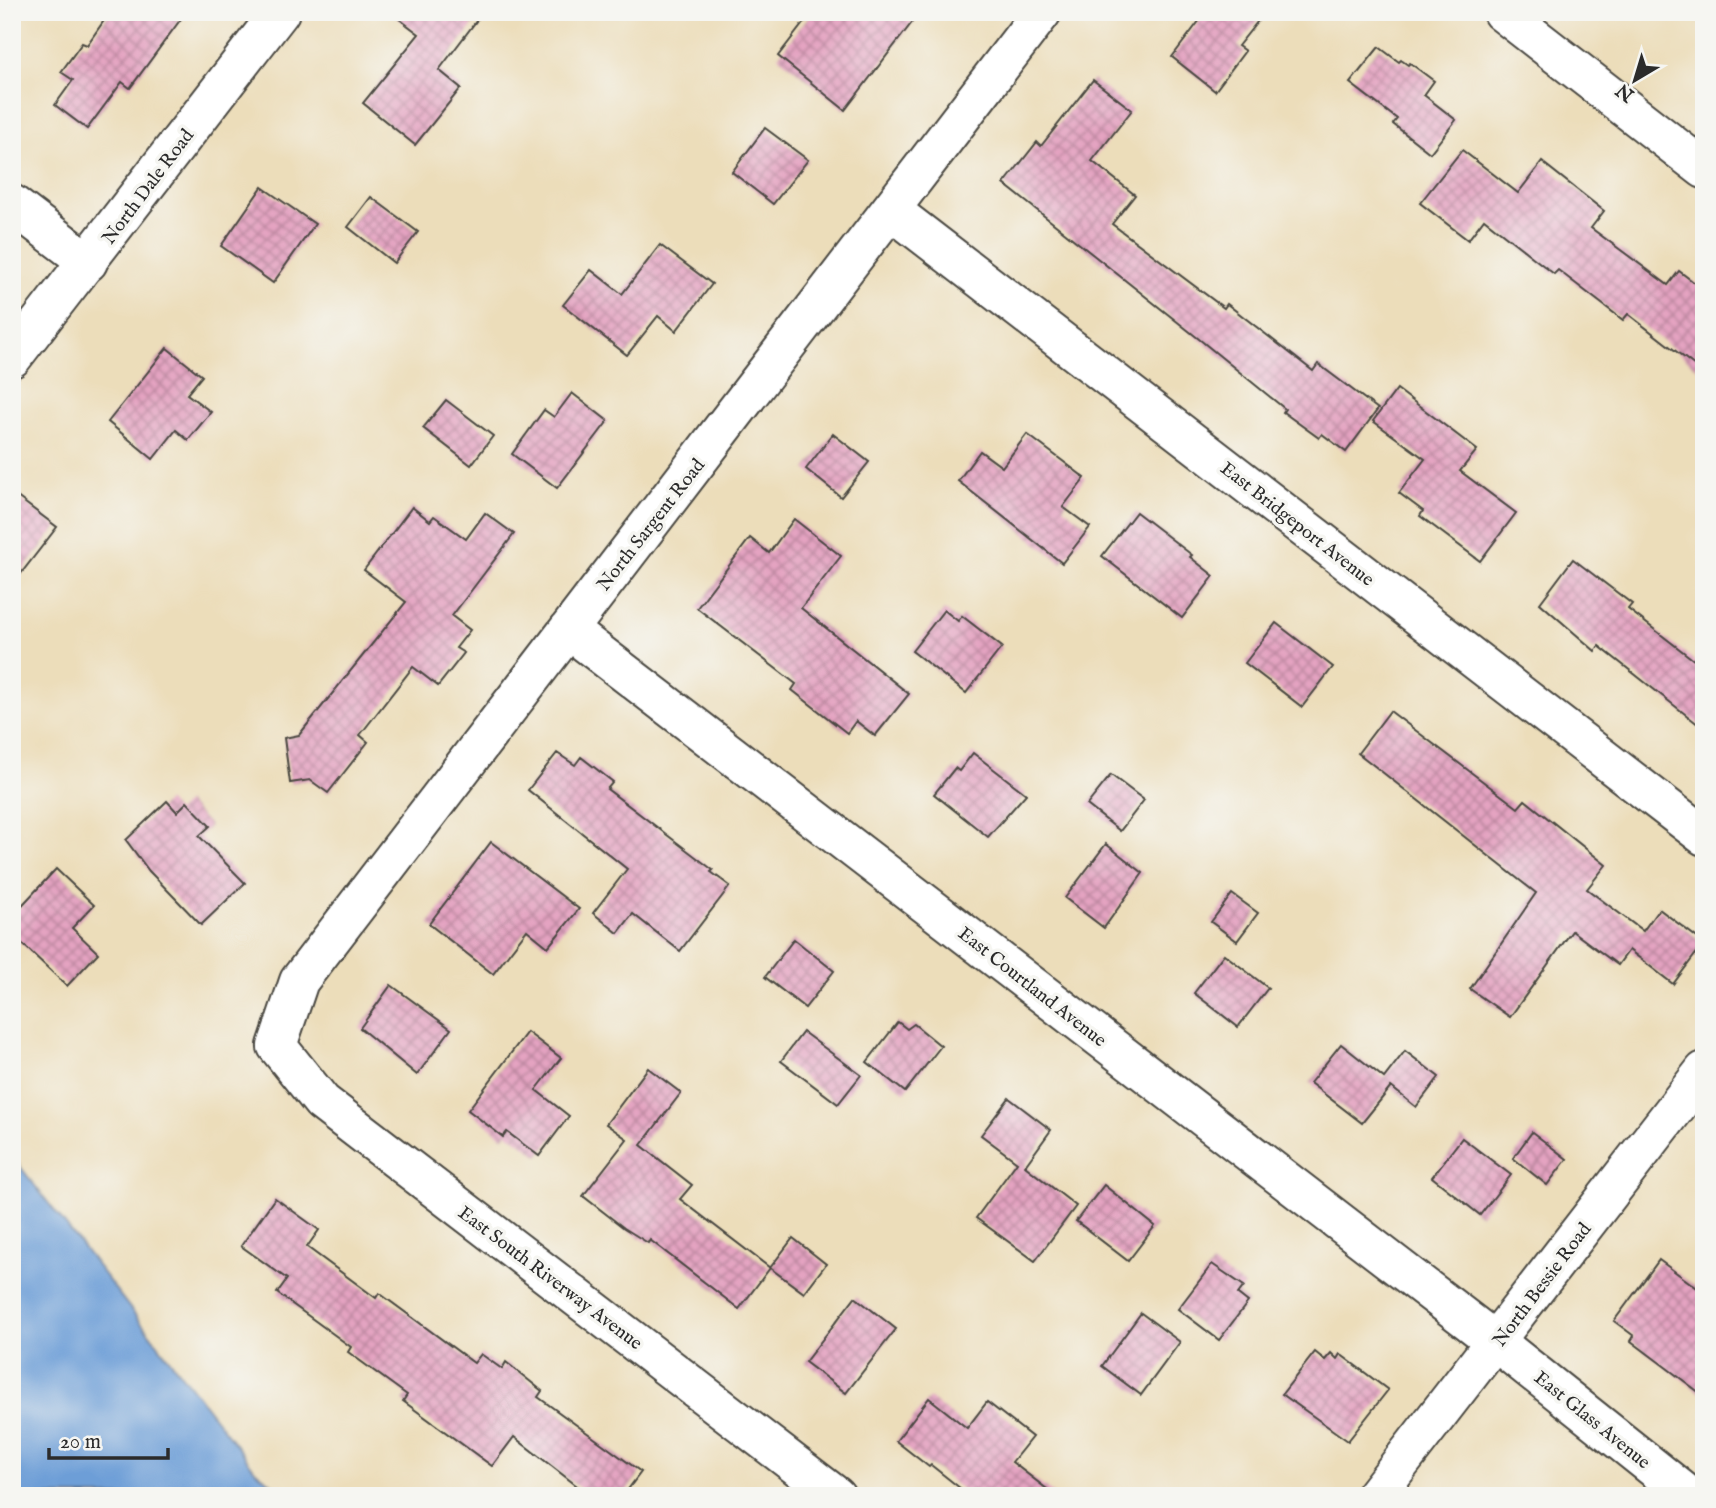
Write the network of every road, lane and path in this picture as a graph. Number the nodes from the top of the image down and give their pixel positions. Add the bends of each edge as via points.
1 (279, 12) edge
2 (1042, 12) edge
3 (1502, 12) edge
4 (1704, 169) edge
5 (12, 204) edge
6 (891, 210) junction
7 (88, 262) junction
8 (12, 358) edge
9 (569, 630) junction
10 (1704, 836) edge
11 (277, 1046) joint
12 (1704, 1071) edge
13 (1496, 1342) junction
14 (836, 1496) edge
15 (1375, 1496) edge
16 (1689, 1496) edge

1 - 7 street, North Dale Road
2 - 6 street, North Sargent Road
3 - 4 street
5 - 7 street
6 - 9 street, North Sargent Road
6 - 10 street, East Bridgeport Avenue
7 - 8 street, North Dale Road
9 - 11 street, North Sargent Road via 299,981
9 - 13 street, East Courtland Avenue
11 - 14 street, East South Riverway Avenue via 322,1102
12 - 13 street, North Bessie Road
13 - 15 street, North Bessie Road
13 - 16 street, East Glass Avenue

